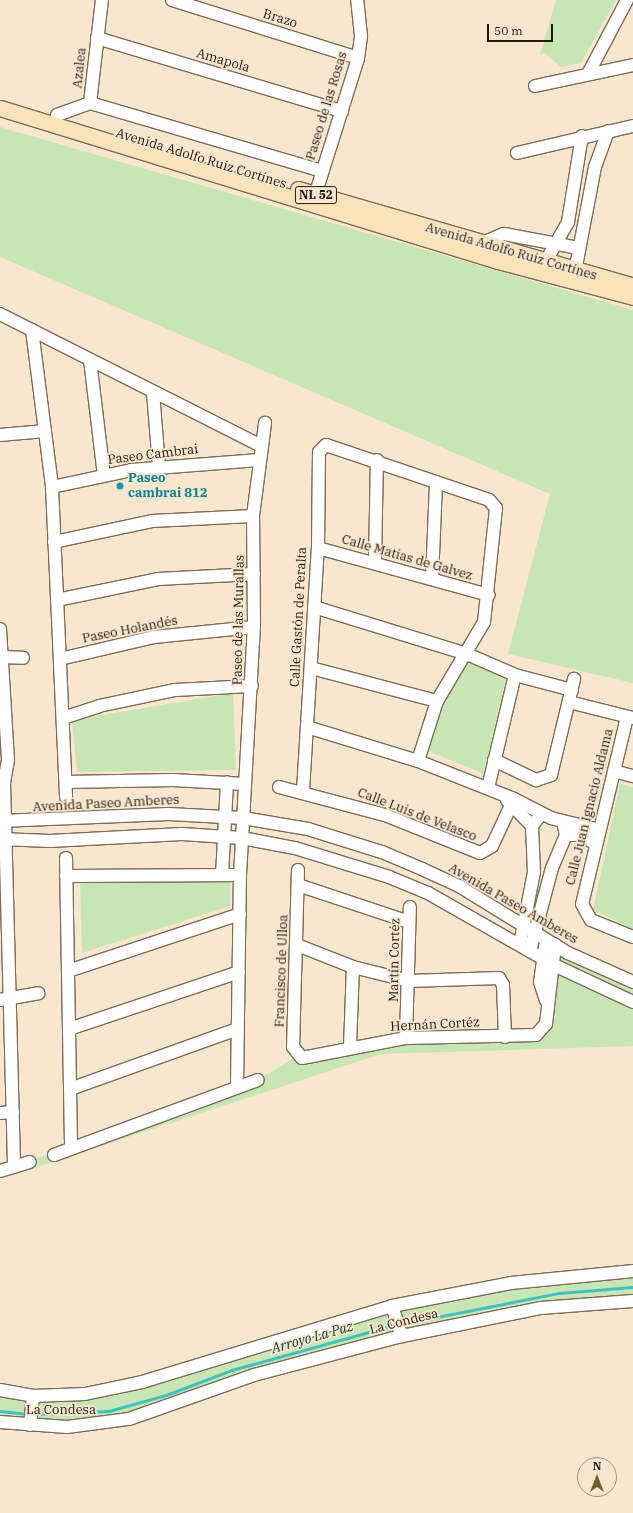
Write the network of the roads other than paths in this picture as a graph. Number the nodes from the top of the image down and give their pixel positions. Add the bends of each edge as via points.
1 (102, 0) edge
2 (172, 0) edge
3 (357, 0) edge
4 (628, 6) edge
5 (97, 38) junction
6 (358, 58) junction
7 (633, 65) edge
8 (588, 74) junction
9 (535, 86) dead end
10 (0, 98) edge
11 (90, 103) junction
12 (0, 108) edge
13 (342, 110) junction
14 (57, 115) junction
15 (633, 126) edge
16 (608, 131) junction
17 (582, 136) junction
18 (517, 153) dead end
19 (322, 171) junction
20 (314, 200) junction
21 (480, 244) junction
22 (559, 244) junction
23 (579, 248) junction
24 (546, 270) junction
25 (575, 272) junction
26 (633, 286) edge
27 (633, 297) edge
28 (0, 314) edge
29 (32, 330) junction
30 (90, 360) junction
31 (153, 392) junction
32 (265, 423) dead end
33 (45, 431) junction
34 (0, 435) edge
35 (261, 446) junction
36 (258, 460) junction
37 (377, 460) junction
38 (159, 467) junction
39 (104, 475) junction
40 (436, 482) junction
41 (52, 487) junction
42 (254, 516) junction
43 (54, 542) junction
44 (318, 548) junction
45 (375, 562) junction
46 (254, 574) junction
47 (432, 579) junction
48 (489, 595) junction
49 (57, 600) junction
50 (314, 607) junction
51 (254, 627) junction
52 (0, 629) edge
53 (467, 654) junction
54 (1, 657) edge
55 (23, 658) dead end
56 (60, 660) junction
57 (311, 668) junction
58 (515, 675) junction
59 (252, 686) junction
60 (436, 701) junction
61 (569, 702) junction
62 (630, 717) edge
63 (63, 718) junction
64 (307, 727) junction
65 (494, 760) junction
66 (418, 761) junction
67 (614, 771) junction
68 (633, 776) edge
69 (66, 782) junction
70 (227, 782) junction
71 (2, 783) edge
72 (245, 784) junction
73 (279, 787) dead end
74 (488, 788) junction
75 (303, 790) junction
76 (66, 798) dead end
77 (509, 800) junction
78 (541, 814) junction
79 (225, 817) junction
80 (243, 818) junction
81 (3, 822) edge
82 (563, 822) junction
83 (532, 826) junction
84 (599, 830) junction
85 (566, 835) junction
86 (224, 836) junction
87 (242, 838) junction
88 (4, 840) edge
89 (596, 844) junction
90 (66, 858) dead end
91 (298, 870) dead end
92 (222, 875) junction
93 (240, 875) junction
94 (66, 876) junction
95 (5, 880) edge
96 (298, 885) junction
97 (410, 907) dead end
98 (240, 914) junction
99 (409, 922) junction
100 (523, 926) junction
101 (535, 933) junction
102 (633, 937) edge
103 (5, 942) edge
104 (551, 942) junction
105 (520, 944) junction
106 (297, 945) junction
107 (530, 951) junction
108 (543, 959) junction
109 (554, 966) junction
110 (353, 967) junction
111 (68, 971) junction
112 (239, 972) junction
113 (409, 981) junction
114 (633, 982) edge
115 (38, 993) dead end
116 (6, 1000) edge
117 (546, 1000) junction
118 (633, 1002) edge
119 (69, 1029) junction
120 (238, 1029) junction
121 (505, 1037) junction
122 (406, 1038) junction
123 (350, 1047) junction
124 (6, 1056) edge
125 (297, 1056) joint
126 (258, 1080) dead end
127 (237, 1087) junction
128 (70, 1089) junction
129 (13, 1112) junction
130 (0, 1113) edge
131 (71, 1147) junction
132 (54, 1155) dead end
133 (30, 1162) dead end
134 (14, 1167) junction
135 (0, 1171) edge
136 (633, 1271) edge
137 (633, 1301) edge
138 (393, 1309) junction
139 (400, 1333) junction
140 (0, 1390) edge
141 (33, 1398) junction
142 (0, 1422) edge
143 (30, 1423) junction

1 - 5 street, Azalea
2 - 6 street, Brazo
3 - 6 street, Paseo de las Rosas via 361,36
4 - 8 street
5 - 11 street, Azalea
5 - 13 street, Amapola
6 - 13 street, Paseo de las Rosas
7 - 8 street
8 - 9 street
10 - 14 main road, Avenida Adolfo Ruiz Cortínes / NL 52
11 - 14 street, Azalea
11 - 19 street
12 - 20 main road
13 - 19 street, Paseo de las Rosas
14 - 20 main road, Avenida Adolfo Ruiz Cortínes / NL 52
15 - 16 street
16 - 17 street
16 - 23 street via 595,167
17 - 18 street
17 - 22 street via 571,211
19 - 20 street, Paseo de las Rosas
20 - 21 main road, Avenida Adolfo Ruiz Cortínes / NL 52
20 - 24 main road via 498,261
21 - 22 street via 504,234
21 - 24 main road, Avenida Adolfo Ruiz Cortínes / NL 52
22 - 23 street
22 - 24 street
23 - 25 street
24 - 25 main road, Avenida Adolfo Ruiz Cortínes / NL 52
24 - 27 main road
25 - 26 main road, Avenida Adolfo Ruiz Cortínes / NL 52
28 - 29 street
29 - 30 street
29 - 33 street
30 - 31 street
30 - 39 street
31 - 35 street
31 - 38 street
32 - 35 street, Paseo de las Murallas
33 - 34 street
33 - 41 street
35 - 36 street, Paseo de las Murallas
36 - 38 street, Paseo Cambrai
36 - 42 street, Paseo de las Murallas
37 - 40 street
37 - 44 street, Calle Gastón de Peralta via 329,444 322,446 319,452
37 - 45 street
38 - 39 street, Paseo Cambrai
39 - 41 street, Paseo Cambrai
40 - 47 street
40 - 48 street via 492,501 496,508
41 - 43 street
42 - 43 street via 152,521
42 - 46 street, Paseo de las Murallas
43 - 49 street
44 - 45 street, Calle Matias de Galvez
44 - 50 street, Calle Gastón de Peralta
45 - 47 street, Calle Matias de Galvez
46 - 49 street via 158,579
46 - 51 street, Paseo de las Murallas
47 - 48 street, Calle Matias de Galvez
48 - 53 street via 484,622
49 - 56 street
50 - 53 street
50 - 57 street, Calle Gastón de Peralta
51 - 56 street, Paseo Holandés via 154,637
51 - 59 street, Paseo de las Murallas
52 - 54 street
53 - 58 street
53 - 60 street
54 - 55 street
54 - 71 street via 8,760
56 - 63 street
57 - 60 street
57 - 64 street, Calle Gastón de Peralta
58 - 61 street via 573,684
58 - 65 street
59 - 63 street via 175,690 100,706
59 - 72 street, Paseo de las Murallas
60 - 66 street
61 - 62 street
61 - 65 street via 553,770 546,779 536,780
62 - 67 street, Calle Juan Ignacio Aldama
63 - 69 street
64 - 66 street
64 - 75 street, Calle Gastón de Peralta
65 - 74 street
66 - 74 street
67 - 68 street
67 - 84 street, Calle Juan Ignacio Aldama
69 - 70 street
69 - 76 street
70 - 72 street
70 - 79 street
71 - 81 street
72 - 80 street, Paseo de las Murallas
73 - 75 street, Calle Luis de Velasco
74 - 77 street
75 - 77 street, Calle Luis de Velasco via 385,815 480,853 492,846
77 - 78 street
77 - 83 street
78 - 82 street
78 - 83 street
79 - 80 street, Avenida Paseo Amberes
79 - 81 street, Avenida Paseo Amberes via 147,814
79 - 86 street
80 - 87 street, Paseo de las Murallas
80 - 100 street, Avenida Paseo Amberes via 308,829 382,852 459,886
81 - 88 street
82 - 84 street via 582,823
82 - 85 street
83 - 100 street via 534,872
84 - 89 street, Calle Juan Ignacio Aldama
85 - 89 street via 581,835
85 - 101 street via 552,868
86 - 87 street
86 - 88 street via 148,834 50,841
86 - 92 street
87 - 93 street, Paseo de las Murallas
87 - 105 street via 296,848 389,877 458,908
88 - 95 street
89 - 102 street, Calle Juan Ignacio Aldama via 582,904 591,920
90 - 94 street
91 - 96 street, Francisco de Ulloa
92 - 93 street
92 - 94 street
93 - 98 street, Paseo de las Murallas
94 - 111 street
95 - 103 street
96 - 99 street
96 - 106 street, Francisco de Ulloa
97 - 99 street, Martín Cortéz
98 - 111 street
98 - 112 street, Paseo de las Murallas
99 - 113 street, Martín Cortéz
100 - 101 street, Avenida Paseo Amberes
100 - 105 street
101 - 104 street, Avenida Paseo Amberes
101 - 107 street
103 - 116 street
104 - 108 street
104 - 109 street
104 - 114 street, Avenida Paseo Amberes via 594,966
105 - 107 street
106 - 110 street
106 - 125 street, Francisco de Ulloa via 293,1047
107 - 108 street
108 - 109 street
108 - 117 street via 540,986
109 - 117 street via 553,986
109 - 118 street
110 - 113 street
110 - 123 street
111 - 119 street
112 - 119 street
112 - 120 street, Paseo de las Murallas
113 - 121 street via 497,978 503,985
113 - 122 street, Martín Cortéz
115 - 116 street
116 - 124 street
117 - 121 street, Hernán Cortéz via 546,1024 536,1035
119 - 128 street
120 - 127 street, Paseo de las Murallas
120 - 128 street
121 - 122 street, Hernán Cortéz
122 - 123 street, Hernán Cortéz
123 - 125 street, Hernán Cortéz via 307,1058
124 - 129 street
126 - 127 street
127 - 131 street
128 - 131 street
129 - 130 street
129 - 134 street
131 - 132 street
133 - 134 street
134 - 135 street
136 - 138 street, La Condesa via 511,1283
137 - 139 street, La Condesa via 541,1308
138 - 139 street
138 - 141 street, La Condesa via 142,1382 85,1394
139 - 143 street, La Condesa via 254,1375 129,1419 73,1426
140 - 141 street, La Condesa
141 - 143 street
142 - 143 street, La Condesa

